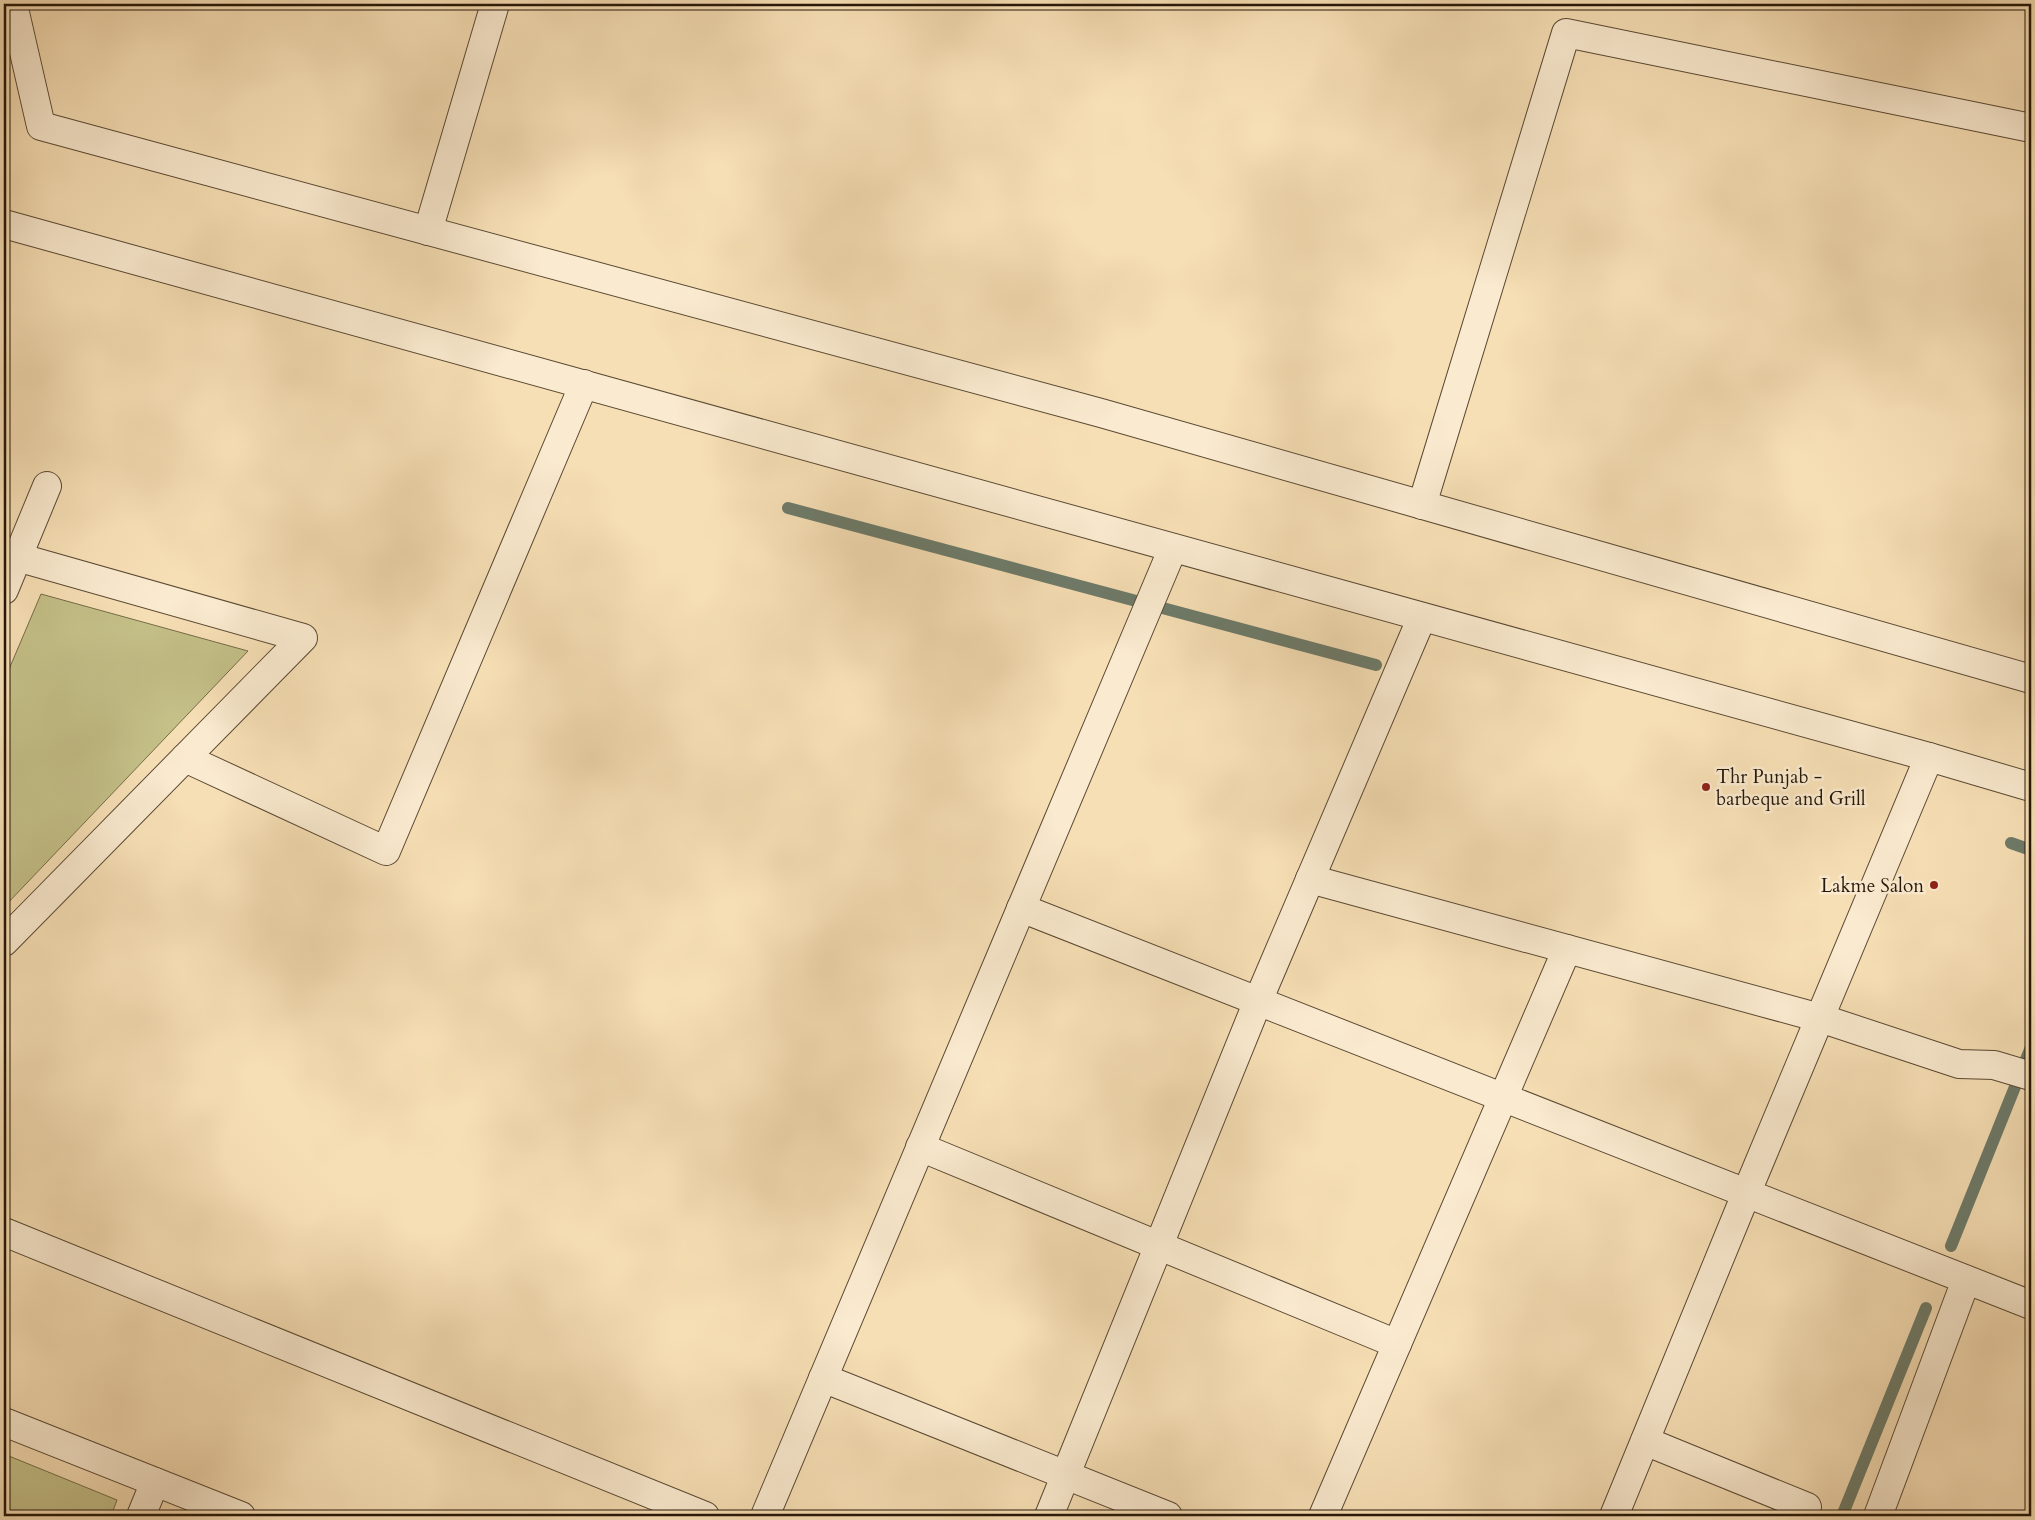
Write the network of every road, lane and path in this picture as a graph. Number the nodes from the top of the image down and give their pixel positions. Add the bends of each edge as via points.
1 (13, 4) edge
2 (495, 4) edge
3 (2031, 128) edge
4 (4, 224) edge
5 (428, 231) junction
6 (584, 384) junction
7 (47, 486) dead end
8 (1422, 505) junction
9 (1173, 548) junction
10 (17, 557) junction
11 (4, 590) edge
12 (1422, 617) junction
13 (2031, 679) edge
14 (1929, 757) junction
15 (185, 758) junction
16 (2031, 787) edge
17 (1310, 879) junction
18 (1021, 908) junction
19 (4, 942) edge
20 (1567, 948) junction
21 (1258, 1001) junction
22 (1820, 1018) junction
23 (2031, 1076) edge
24 (1502, 1098) junction
25 (920, 1147) junction
26 (1746, 1194) junction
27 (4, 1232) edge
28 (1157, 1246) junction
29 (1966, 1280) junction
30 (2031, 1305) edge
31 (1397, 1344) junction
32 (823, 1378) junction
33 (4, 1422) edge
34 (1645, 1441) junction
35 (1065, 1475) junction
36 (155, 1482) junction
37 (1807, 1507) dead end
38 (141, 1516) edge
39 (241, 1516) edge
40 (705, 1516) edge
41 (765, 1516) edge
42 (1049, 1516) edge
43 (1168, 1516) edge
44 (1323, 1516) edge
45 (1614, 1516) edge
46 (1878, 1516) edge

1 - 5 street via 41,126
2 - 5 street
3 - 8 street via 1566,32
4 - 6 street
5 - 8 street
6 - 9 street
6 - 15 street via 386,851
7 - 10 street
8 - 13 street
9 - 12 street
9 - 18 street
10 - 11 street
10 - 15 street via 303,638
12 - 14 street
12 - 17 street
14 - 16 street
14 - 22 street
15 - 19 street
17 - 20 street
17 - 21 street
18 - 21 street
18 - 25 street
20 - 22 street
20 - 24 street
21 - 24 street
21 - 28 street
22 - 23 street via 1959,1064 1994,1065
22 - 26 street
24 - 26 street
24 - 31 street
25 - 28 street
25 - 32 street
26 - 29 street
26 - 34 street
27 - 40 street
28 - 31 street
28 - 35 street
29 - 30 street
29 - 46 street
31 - 44 street
32 - 35 street
32 - 41 street
33 - 36 street
34 - 37 street
34 - 45 street
35 - 42 street
35 - 43 street
36 - 38 street
36 - 39 street

